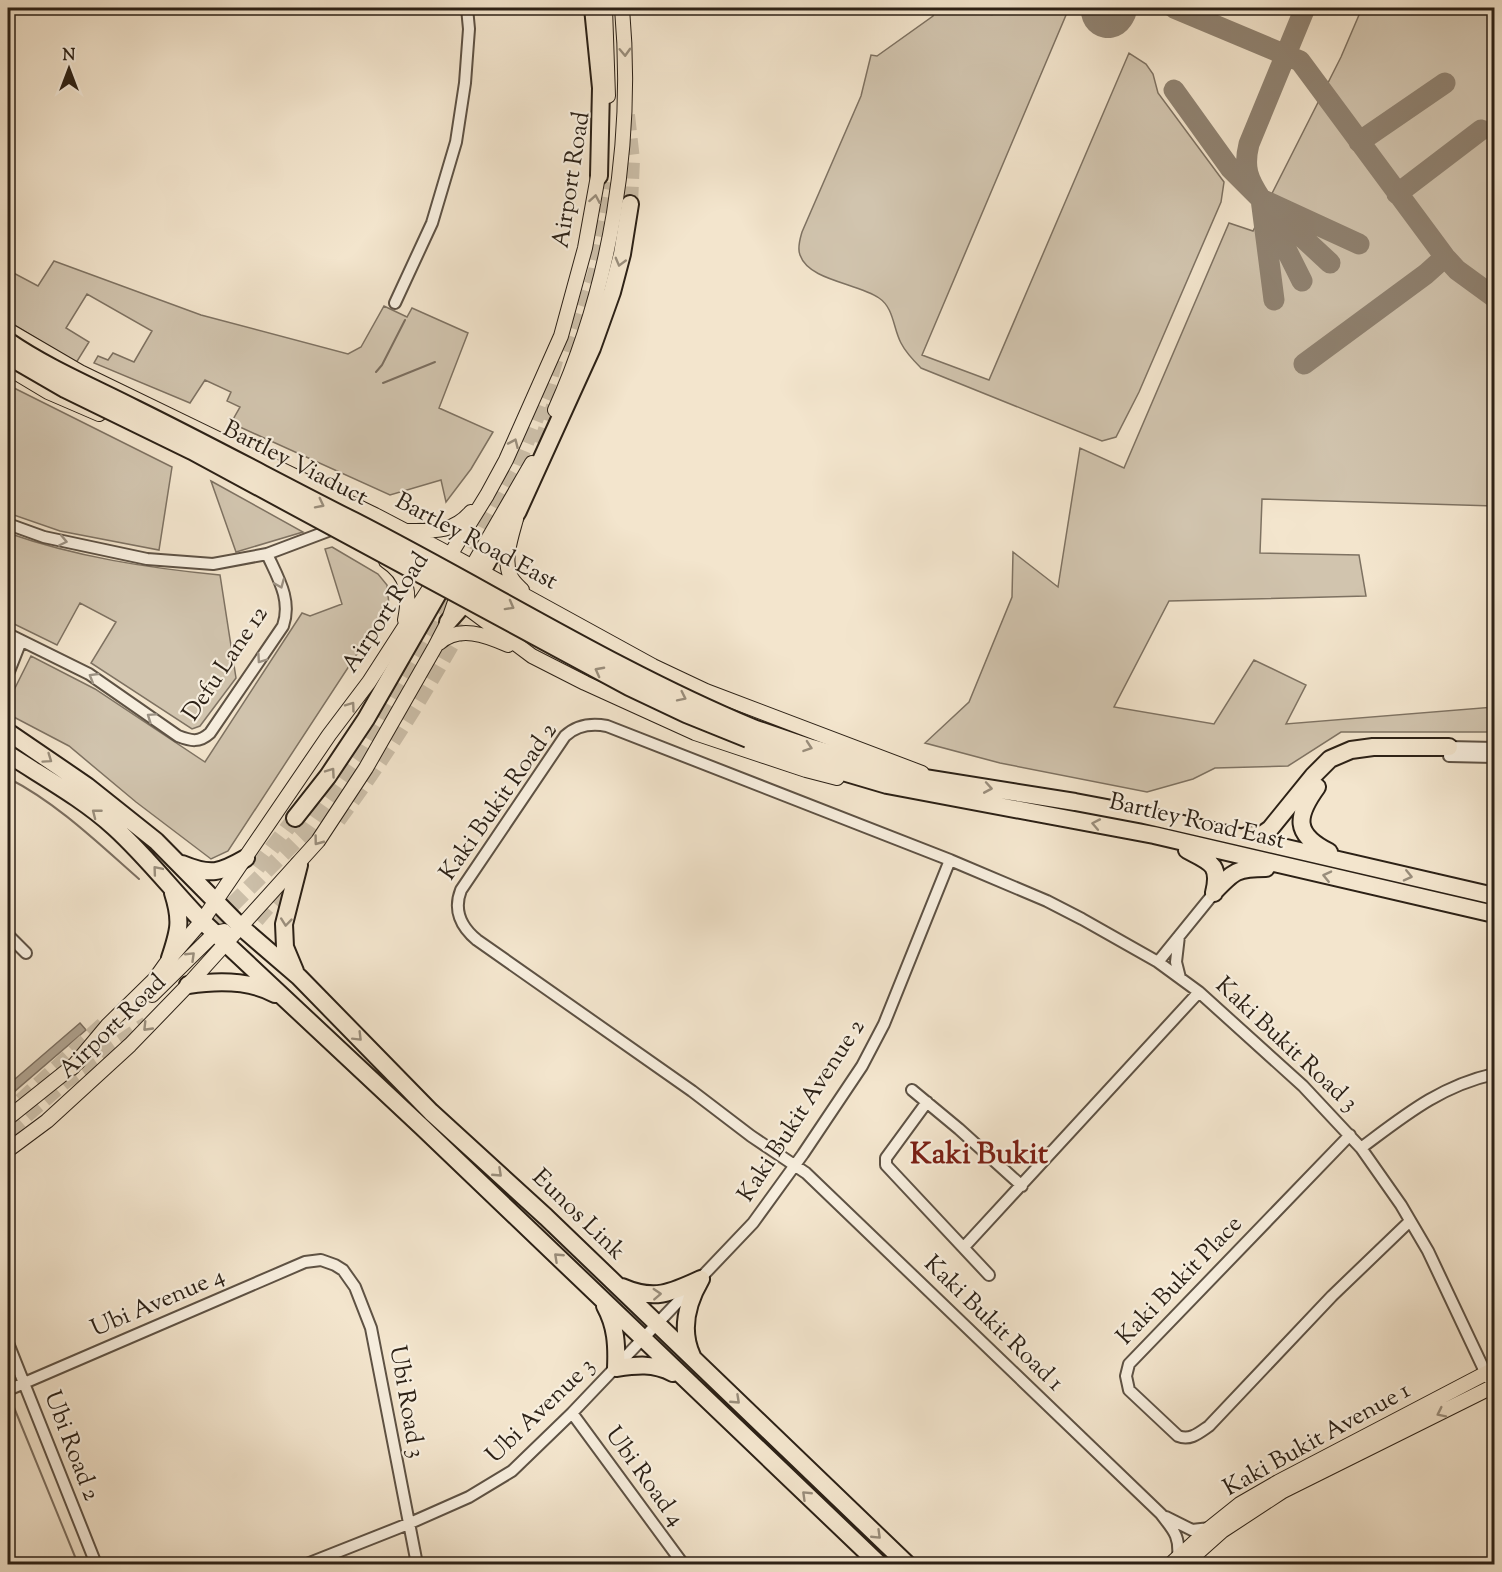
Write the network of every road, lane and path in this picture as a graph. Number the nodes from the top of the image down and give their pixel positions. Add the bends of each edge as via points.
1 (467, 8) edge
2 (593, 8) edge
3 (605, 8) edge
4 (622, 8) edge
5 (599, 176) junction
6 (630, 204) tunnel mouth
7 (605, 255) junction
8 (581, 262) junction
9 (395, 303) dead end
10 (8, 330) edge
11 (8, 341) edge
12 (8, 356) edge
13 (8, 368) edge
14 (221, 441) junction
15 (203, 465) junction
16 (487, 495) junction
17 (518, 511) junction
18 (8, 524) edge
19 (320, 531) junction
20 (405, 531) junction
21 (267, 554) junction
22 (451, 555) junction
23 (476, 570) junction
24 (436, 588) junction
25 (527, 597) junction
26 (460, 602) junction
27 (448, 622) joint
28 (404, 626) junction
29 (8, 634) edge
30 (21, 641) junction
31 (435, 648) junction
32 (532, 656) junction
33 (8, 674) edge
34 (8, 732) edge
35 (750, 734) junction
36 (1494, 748) edge
37 (1449, 751) junction
38 (8, 754) edge
39 (1494, 757) edge
40 (930, 778) junction
41 (887, 785) junction
42 (294, 818) tunnel mouth
43 (1154, 835) junction
44 (1236, 836) junction
45 (246, 858) junction
46 (950, 860) junction
47 (178, 863) junction
48 (1351, 863) junction
49 (299, 865) junction
50 (1296, 868) junction
51 (172, 890) junction
52 (1214, 893) junction
53 (1494, 896) edge
54 (216, 900) junction
55 (1494, 914) edge
56 (202, 921) junction
57 (241, 927) junction
58 (8, 935) edge
59 (1179, 936) junction
60 (221, 938) junction
61 (26, 952) dead end
62 (170, 958) junction
63 (1158, 963) junction
64 (298, 977) junction
65 (1180, 978) junction
66 (188, 985) junction
67 (1199, 992) junction
68 (291, 1004) junction
69 (72, 1068) junction
70 (1494, 1074) edge
71 (912, 1090) dead end
72 (927, 1102) junction
73 (8, 1119) edge
74 (1350, 1135) junction
75 (1360, 1148) junction
76 (8, 1149) edge
77 (795, 1165) junction
78 (1022, 1186) junction
79 (1410, 1221) junction
80 (964, 1247) junction
81 (327, 1262) joint
82 (989, 1275) dead end
83 (701, 1279) junction
84 (613, 1282) junction
85 (600, 1297) junction
86 (657, 1324) junction
87 (643, 1339) junction
88 (8, 1343) edge
89 (694, 1360) junction
90 (616, 1368) junction
91 (1490, 1371) edge
92 (683, 1378) junction
93 (24, 1383) junction
94 (1494, 1388) edge
95 (8, 1390) edge
96 (572, 1413) junction
97 (1161, 1514) junction
98 (408, 1524) junction
99 (1210, 1528) junction
100 (1178, 1562) edge
101 (96, 1564) edge
102 (307, 1564) edge
103 (417, 1564) edge
104 (683, 1564) edge
105 (879, 1564) edge
106 (907, 1564) edge

1 - 9 street via 465,83 456,142 432,223
2 - 5 highway via 601,88
3 - 5 main road, Airport Road via 608,88
4 -> 7 main road, Airport Road via 625,121
8 -> 5 main road, Airport Road
6 -> 17 highway via 612,292 592,348
7 - 8 main road
7 - 23 main road, Airport Road via 561,398
16 -> 8 main road, Airport Road via 561,336
10 - 14 main road, Bartley Road East via 80,372
11 -> 35 highway, Bartley Viaduct, bridge via 58,371 389,539
35 -> 12 highway, Bartley Viaduct, bridge via 686,714 621,682 192,451 65,390
13 - 15 main road via 48,392
14 - 15 main road via 204,448
14 - 20 main road, Bartley Road East
15 - 19 main road
16 - 20 main road via 463,521 442,530
16 - 22 main road, Airport Road
17 - 23 highway
17 - 25 main road via 508,572
18 -> 21 street via 44,537 147,559 213,564
19 - 21 street
19 - 28 main road via 388,562 401,575 409,602
20 - 22 main road, Bartley Road East
21 -> 30 street, Defu Lane 12 via 287,601 284,626 204,738 190,741 178,736 89,674
22 - 23 main road, Bartley Road East
22 - 24 main road, Airport Road
23 - 24 highway
23 - 25 main road, Bartley Road East
23 - 26 highway
24 - 26 main road, Bartley Road East
24 - 28 main road, Airport Road
42 -> 24 highway via 328,776 366,718
25 - 40 main road, Bartley Road East via 706,691
26 - 27 highway
26 - 32 main road, Bartley Road East
27 - 31 main road, Airport Road
45 -> 28 main road, Airport Road
29 - 30 street, Defu Lane 12
30 - 33 street
31 - 32 main road via 446,637 470,633
31 -> 49 main road, Airport Road via 366,768
32 - 41 main road, Bartley Road East via 695,733 806,770
34 -> 47 highway, Eunos Link via 129,818
35 -> 40 highway, Bartley Road East
35 - 41 highway, Bartley Road East via 809,762
36 - 37 street
37 - 39 street
37 - 44 highway via 1373,747 1351,750 1330,759 1270,829 1263,834
37 - 48 highway via 1374,756 1342,765 1324,777 1305,803 1302,824 1313,844
51 -> 38 highway, Eunos Link via 113,826
40 -> 44 highway, Bartley Road East via 1086,804
43 -> 41 highway, Bartley Road East
43 - 50 highway, Bartley Road East
43 - 52 highway via 1207,860 1217,877
44 - 48 highway, Bartley Road East
45 - 47 highway via 213,872
45 - 54 main road, Airport Road
46 - 63 street, Kaki Bukit Road 3 via 1047,901
46 - 77 street, Kaki Bukit Avenue 2 via 884,1024 855,1079
46 - 77 street, Kaki Bukit Road 2 via 607,726 587,724 565,736 461,890 457,899 460,916 477,940
47 - 54 highway, Eunos Link
48 -> 53 highway, Bartley Road East
49 - 57 main road, Airport Road
49 -> 64 highway via 284,924 285,947
50 - 52 highway via 1245,868 1231,875
55 -> 50 highway, Bartley Road East
51 - 56 highway, Eunos Link
51 - 62 highway via 180,914
52 - 59 street
54 - 56 main road, Airport Road
54 - 57 highway, Eunos Link
56 - 60 highway, Eunos Link
56 - 62 main road, Airport Road
57 - 60 main road, Airport Road
57 - 64 highway, Eunos Link
58 - 61 street
59 - 63 street
59 - 65 street via 1176,962
60 - 66 main road, Airport Road
60 - 68 highway, Eunos Link
69 -> 60 main road, Airport Road
62 - 69 main road, Airport Road
63 - 65 street, Kaki Bukit Road 3
64 -> 84 highway, Eunos Link via 431,1112
65 - 67 street, Kaki Bukit Road 3
66 - 68 highway via 258,987
66 -> 76 main road, Airport Road via 130,1045 46,1121
67 - 74 street, Kaki Bukit Road 3 via 1303,1086
67 - 78 street
85 -> 68 highway, Eunos Link
69 - 73 main road, Airport Road
70 - 75 street via 1439,1093
71 - 72 street
72 - 78 street
72 - 80 street via 886,1158 886,1165
74 - 75 street, Kaki Bukit Road 3
74 - 79 street, Kaki Bukit Place via 1129,1364 1129,1390 1178,1436 1195,1436
75 - 79 street, Kaki Bukit Road 3
77 - 83 street, Kaki Bukit Avenue 2 via 753,1223
77 - 97 street, Kaki Bukit Road 1
78 - 80 street
79 - 91 street, Kaki Bukit Road 3
80 - 82 street
81 - 93 street, Ubi Avenue 4 via 305,1262
81 - 98 street, Ubi Road 3 via 350,1278 371,1328
84 -> 83 highway via 637,1293 658,1295
83 - 86 street, Kaki Bukit Avenue 2
83 - 89 highway via 689,1300 686,1324
84 - 86 highway, Eunos Link
85 - 87 highway, Eunos Link
85 - 90 highway via 613,1321
86 - 87 street, Ubi Avenue 3
86 - 89 highway, Eunos Link
87 - 90 street, Ubi Avenue 3
87 - 92 highway, Eunos Link
88 - 93 street, Ubi Road 2
89 -> 106 highway, Eunos Link
90 - 92 highway via 647,1364
90 - 96 street, Ubi Avenue 3
91 - 94 street, Kaki Bukit Road 3
91 - 99 main road, Kaki Bukit Avenue 1 via 1278,1482 1240,1504
105 -> 92 highway, Eunos Link
93 - 95 street, Ubi Avenue 4
93 - 101 street, Ubi Road 2
94 -> 100 main road, Kaki Bukit Avenue 1 via 1283,1491
96 - 98 street, Ubi Avenue 3 via 500,1479
96 - 104 street, Ubi Road 4
97 - 99 street, Kaki Bukit Road 1 via 1185,1528
97 - 100 street, Kaki Bukit Road 1 via 1177,1535
98 - 102 street, Ubi Avenue 3
98 - 103 street, Ubi Road 3
99 - 100 main road, Kaki Bukit Avenue 1

